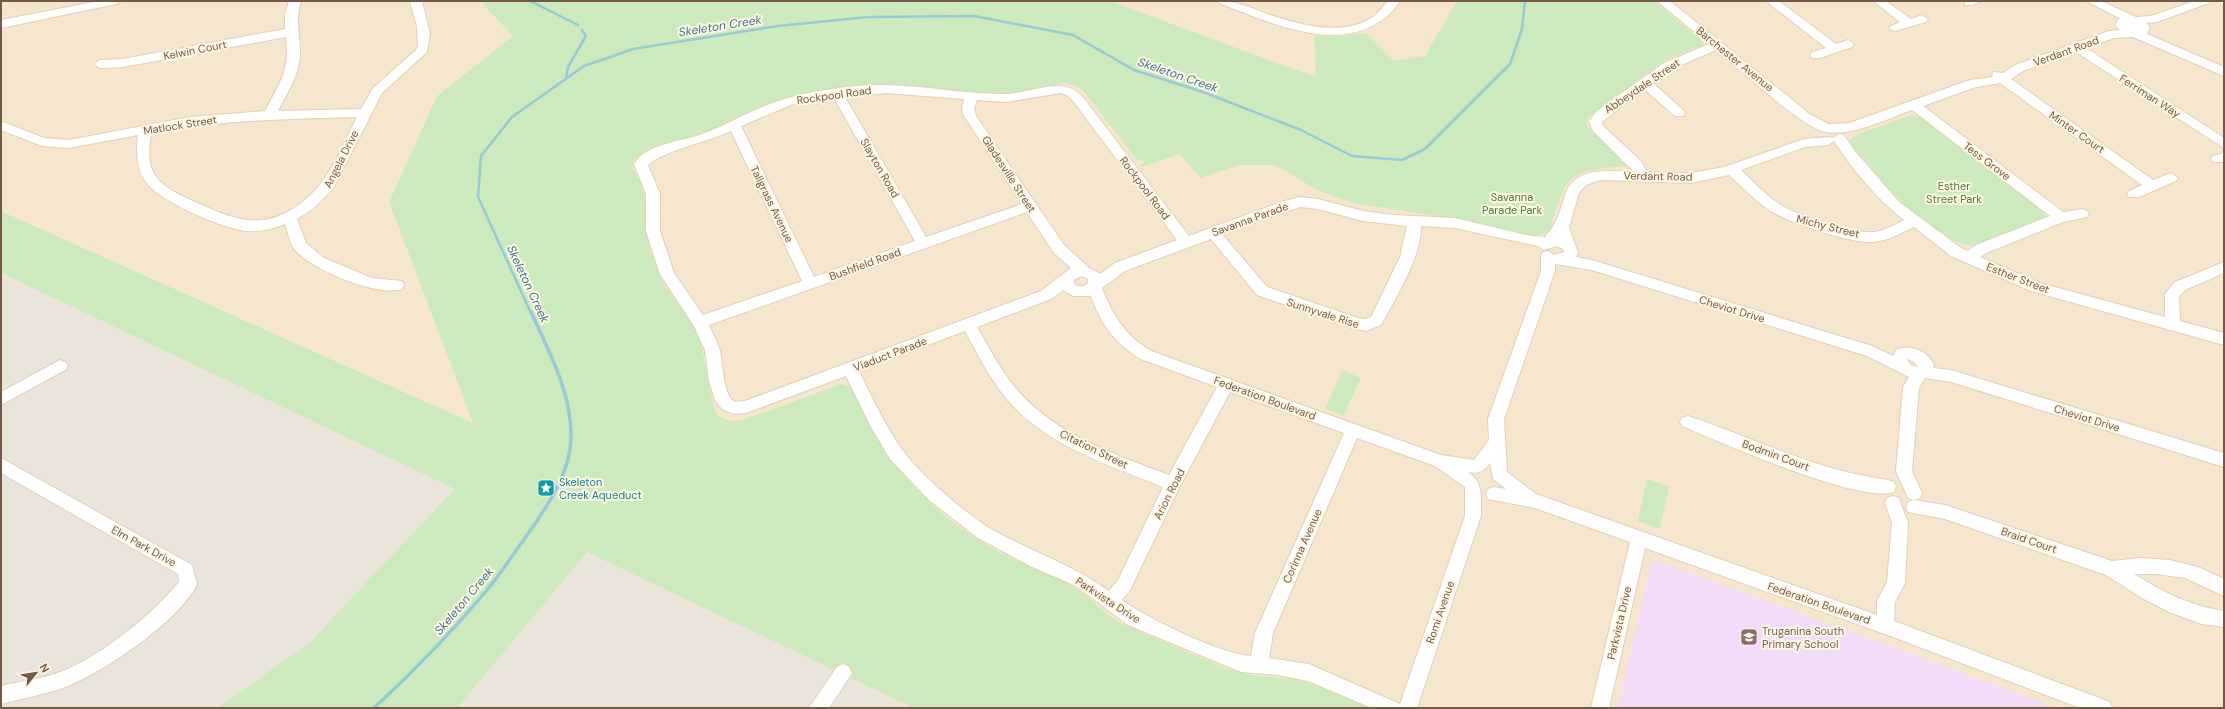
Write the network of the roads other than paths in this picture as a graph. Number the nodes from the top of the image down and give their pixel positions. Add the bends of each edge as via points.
1 (116, 1) edge
2 (294, 1) edge
3 (416, 1) edge
4 (1223, 1) edge
5 (1394, 1) edge
6 (1663, 1) edge
7 (1772, 1) edge
8 (1879, 1) edge
9 (2092, 1) edge
10 (2205, 1) edge
11 (2221, 1) edge
12 (2224, 3) edge
13 (1922, 19) dead end
14 (1909, 23) junction
15 (1, 24) edge
16 (1895, 27) dead end
17 (2131, 28) junction
18 (291, 32) junction
19 (1848, 44) dead end
20 (1717, 45) junction
21 (2076, 47) junction
22 (1834, 48) junction
23 (1816, 54) dead end
24 (100, 64) dead end
25 (2224, 72) edge
26 (1999, 77) junction
27 (1645, 83) junction
28 (837, 93) junction
29 (971, 96) junction
30 (1914, 105) junction
31 (364, 113) junction
32 (1679, 113) dead end
33 (269, 115) junction
34 (734, 124) junction
35 (1, 125) edge
36 (144, 130) junction
37 (1828, 135) junction
38 (2224, 144) edge
39 (1731, 169) junction
40 (1643, 176) junction
41 (2172, 178) dead end
42 (2152, 186) junction
43 (2134, 194) dead end
44 (1029, 206) junction
45 (2082, 214) dead end
46 (2061, 217) junction
47 (290, 218) junction
48 (1414, 221) junction
49 (1914, 221) junction
50 (1213, 232) junction
51 (1186, 242) junction
52 (923, 243) junction
53 (1059, 250) junction
54 (1556, 250) junction
55 (1969, 258) junction
56 (2224, 267) edge
57 (1120, 268) junction
58 (1085, 271) junction
59 (1067, 279) junction
60 (810, 283) junction
61 (397, 285) dead end
62 (1095, 286) junction
63 (1078, 293) junction
64 (1046, 295) junction
65 (1104, 313) junction
66 (701, 322) junction
67 (968, 324) junction
68 (2172, 325) junction
69 (2224, 340) edge
70 (1902, 363) junction
71 (60, 366) dead end
72 (1921, 367) junction
73 (850, 368) junction
74 (1226, 384) junction
75 (1911, 387) junction
76 (1, 399) edge
77 (732, 408) joint
78 (1688, 422) dead end
79 (1353, 430) junction
80 (1497, 442) junction
81 (2224, 460) edge
82 (1441, 462) junction
83 (1, 465) edge
84 (1478, 467) junction
85 (1904, 471) junction
86 (1500, 475) junction
87 (1173, 484) junction
88 (1471, 485) junction
89 (1494, 494) junction
90 (1891, 494) junction
91 (1535, 501) junction
92 (1914, 501) junction
93 (1473, 516) junction
94 (1900, 523) junction
95 (1639, 538) junction
96 (2112, 569) junction
97 (2224, 588) edge
98 (1110, 603) junction
99 (2224, 619) edge
100 (1885, 626) junction
101 (1260, 665) junction
102 (843, 673) dead end
103 (1, 695) edge
104 (818, 708) edge
105 (1393, 708) edge
106 (1408, 708) edge
107 (1600, 708) edge
108 (2103, 708) edge

1 - 15 street
2 - 18 street
3 - 31 street, Angela Drive via 424,47 417,58 377,91
4 - 5 street via 1289,25 1328,32 1352,29 1375,21 1382,17
6 - 20 street, Barchester Avenue
7 - 22 street
8 - 14 street
9 - 17 street
10 - 17 street
11 - 12 street
13 - 14 street
14 - 16 street
17 - 21 street, Verdant Road
17 - 25 street
18 - 24 street, Kelwin Court via 123,63
18 - 33 street via 294,53 292,71
19 - 22 street
20 - 27 street, Abbeydale Street via 1678,60
20 - 37 street, Barchester Avenue
21 - 26 street, Verdant Road
21 - 38 street, Ferriman Way
22 - 23 street
26 - 30 street, Verdant Road via 1974,83
26 - 42 street, Minter Court
27 - 32 street
27 - 40 street, Abbeydale Street via 1601,114 1595,122 1598,128 1636,164
28 - 29 street, Rockpool Road via 904,89
28 - 34 street, Rockpool Road via 788,102
28 - 52 street, Slayton Road
29 - 44 street, Gladesville Street via 968,112
29 - 51 street, Rockpool Road via 1006,98 1055,90 1071,92
30 - 37 street, Verdant Road
30 - 46 street, Tess Grove
31 - 33 street, Matlock Street
31 - 47 street, Angela Drive via 328,186 317,200
33 - 36 street, Matlock Street via 190,121
34 - 60 street, Tallgrass Avenue
34 - 66 street, Rockpool Road via 707,137 652,154 641,164 653,194 653,230 661,258 675,288
35 - 36 street, Matlock Street via 53,144 90,141
36 - 47 street, Angela Drive via 141,146 146,173 153,185 172,198 243,226
37 - 39 street, Verdant Road
37 - 49 street, Esther Street via 1849,153 1894,205
39 - 40 street, Verdant Road via 1691,178
39 - 49 street, Michy Street via 1770,205 1796,219 1855,235 1874,237 1890,233
40 - 54 street, Verdant Road via 1599,175 1581,182 1573,191
41 - 42 street
42 - 43 street
44 - 52 street, Bushfield Road
44 - 53 street, Gladesville Street
45 - 46 street
46 - 55 street via 1981,249
47 - 61 street via 300,246 319,262 371,283
48 - 50 street, Savanna Parade via 1363,216 1300,202
48 - 50 street, Sunnyvale Rise via 1416,229 1409,251 1377,320 1366,326 1262,291 1254,285
48 - 54 street, Savanna Parade via 1455,223
49 - 55 street, Esther Street via 1956,252
50 - 51 street, Savanna Parade
51 - 57 street, Savanna Parade
52 - 60 street, Bushfield Road
53 - 58 street, Gladesville Street
53 - 59 street, Gladesville Street
54 - 70 street, Cheviot Drive via 1592,265
54 - 80 street via 1496,419
55 - 68 street, Esther Street via 2036,287
56 - 68 street via 2180,286 2172,294
57 - 58 street, Savanna Parade
57 - 62 street, Savanna Parade
58 - 59 street via 1074,272
58 - 62 street via 1095,277
59 - 63 street via 1068,288
59 - 64 street, Viaduct Parade
60 - 66 street, Bushfield Road
62 - 63 street via 1088,292
62 - 65 street, Federation Boulevard
63 - 64 street, Viaduct Parade
63 - 65 street, Federation Boulevard
64 - 67 street, Viaduct Parade
65 - 74 street, Federation Boulevard via 1118,334 1135,349
66 - 77 street, Rockpool Road via 712,350 723,400
67 - 73 street, Viaduct Parade
67 - 87 street, Citation Street via 1005,385 1020,403 1037,417 1067,438
68 - 69 street, Esther Street
70 - 72 street, Cheviot Drive via 1911,353
70 - 75 street
71 - 76 street
72 - 75 street
72 - 81 street, Cheviot Drive
73 - 77 street, Viaduct Parade via 746,407
73 - 98 street, Parkvista Drive via 877,423 893,448 908,468 935,495 984,533 1036,561 1075,577
74 - 79 street, Federation Boulevard
74 - 87 street, Arion Road
75 - 85 street
78 - 90 street, Bodmin Court via 1785,460
79 - 82 street, Federation Boulevard
79 - 101 street, Corinna Avenue via 1264,633
80 - 84 street
80 - 86 street
82 - 84 street, Federation Boulevard
82 - 88 street, Federation Boulevard
83 - 103 street, Elm Park Drive via 186,570 188,584 176,600 95,662 67,678
84 - 86 street via 1490,467
84 - 88 street via 1470,473
85 - 90 street
85 - 92 street
86 - 89 street via 1502,489
86 - 91 street, Federation Boulevard
87 - 98 street, Arion Road via 1124,585
88 - 89 street via 1483,494
88 - 93 street, Romi Avenue
89 - 91 street, Federation Boulevard
89 - 93 street, Romi Avenue
90 - 92 street, Bodmin Court via 1905,509
90 - 94 street
91 - 95 street, Federation Boulevard
92 - 94 street
92 - 96 street, Braid Court
93 - 106 street, Romi Avenue
94 - 100 street via 1896,583 1886,602
95 - 100 street, Federation Boulevard
95 - 107 street, Parkvista Drive
96 - 97 street, Braid Court via 2148,564 2174,568 2204,577
96 - 99 street, Braid Court via 2175,606 2202,616
98 - 101 street, Parkvista Drive via 1134,619 1195,646 1242,664
100 - 108 street, Federation Boulevard
101 - 105 street, Parkvista Drive via 1309,673
102 - 104 street

